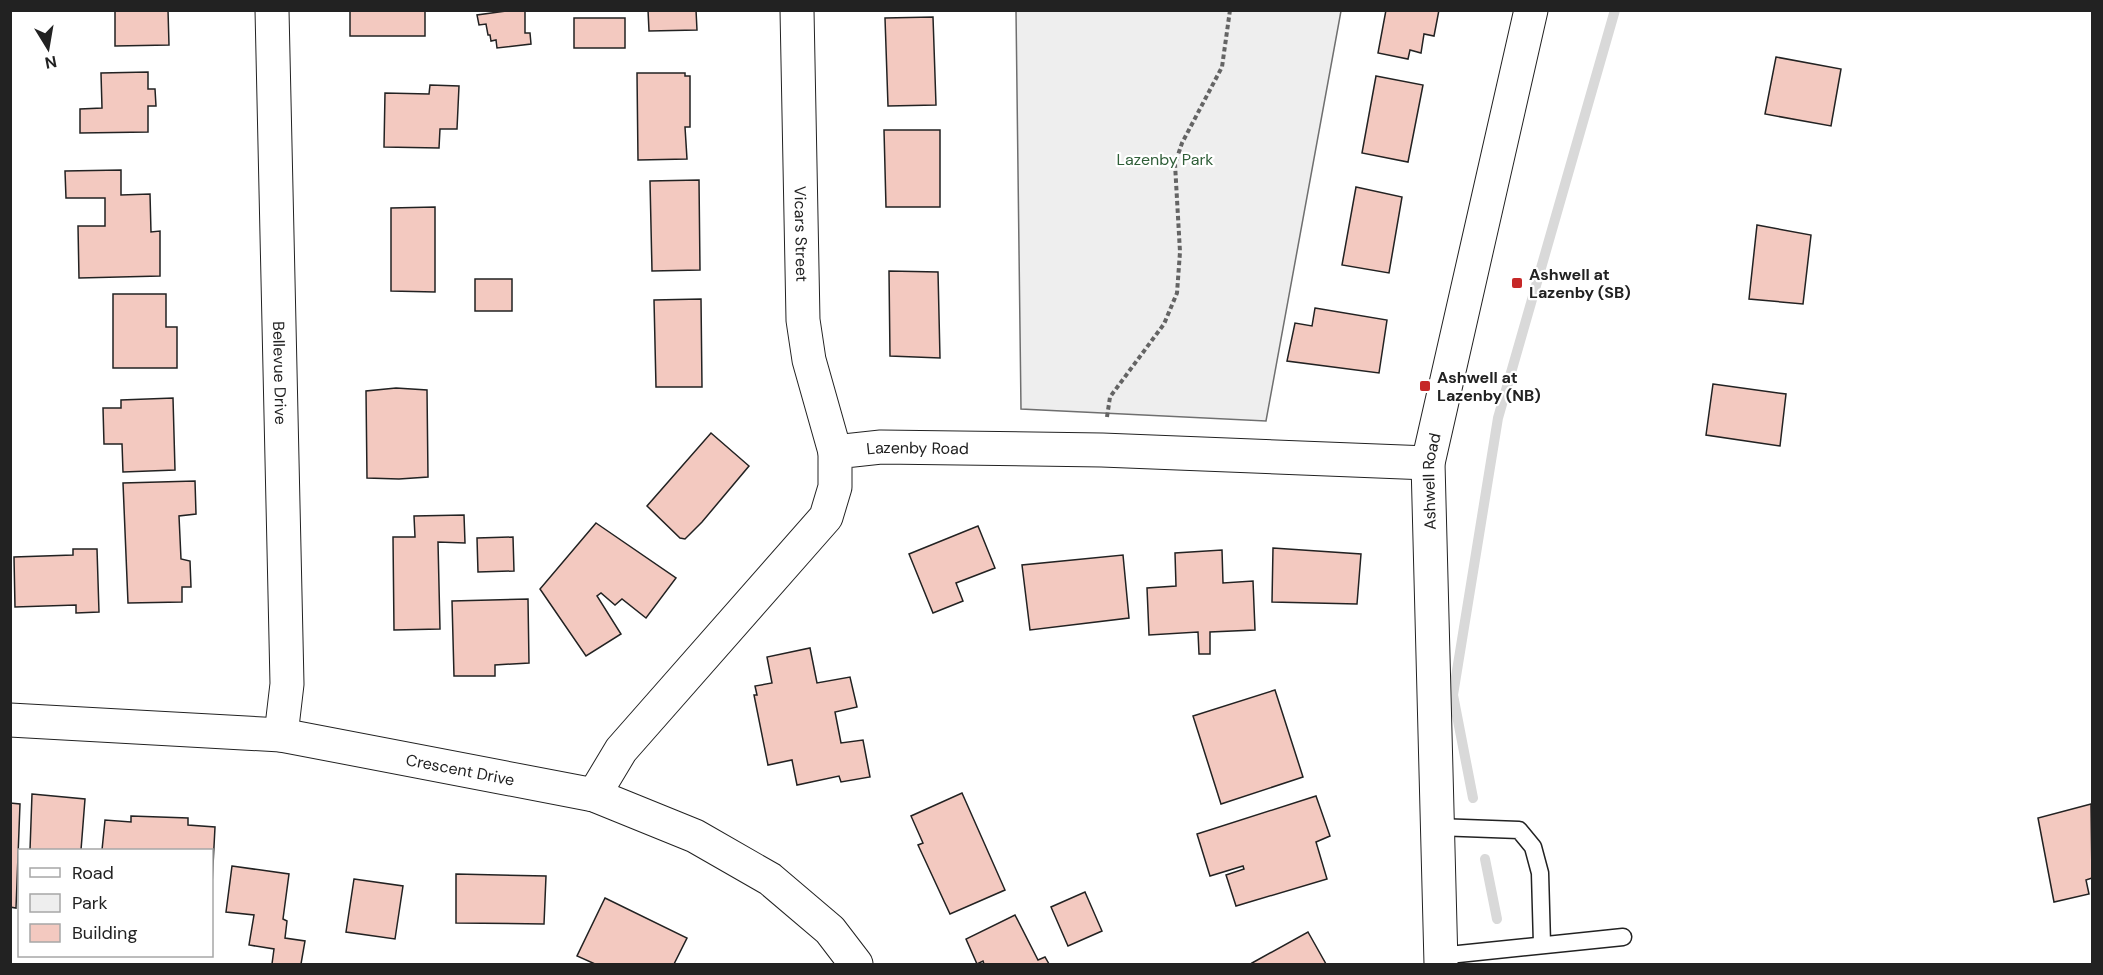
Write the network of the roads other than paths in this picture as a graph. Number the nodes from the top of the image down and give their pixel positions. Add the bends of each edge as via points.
1 (272, 10) edge
2 (797, 10) edge
3 (1531, 10) edge
4 (836, 452) junction
5 (1428, 463) junction
6 (10, 720) edge
7 (281, 735) junction
8 (594, 795) junction
9 (1436, 827) junction
10 (1623, 937) dead end
11 (1542, 944) junction
12 (1440, 960) edge
13 (855, 964) edge

1 - 7 street, Bellevue Drive via 287,684
2 - 4 street, Vicars Street via 802,320 809,360
3 - 5 street, Ashwell Road
4 - 5 street, Lazenby Road via 881,447 1102,450
4 - 8 street via 835,487 826,517 621,750
5 - 9 street, Ashwell Road
6 - 7 street, Crescent Drive
7 - 8 street, Crescent Drive
8 - 13 street, Crescent Drive via 694,836 770,879 830,930
9 - 11 lane via 1519,830 1533,846 1540,873
9 - 12 street, Ashwell Road
10 - 11 lane
11 - 12 lane

